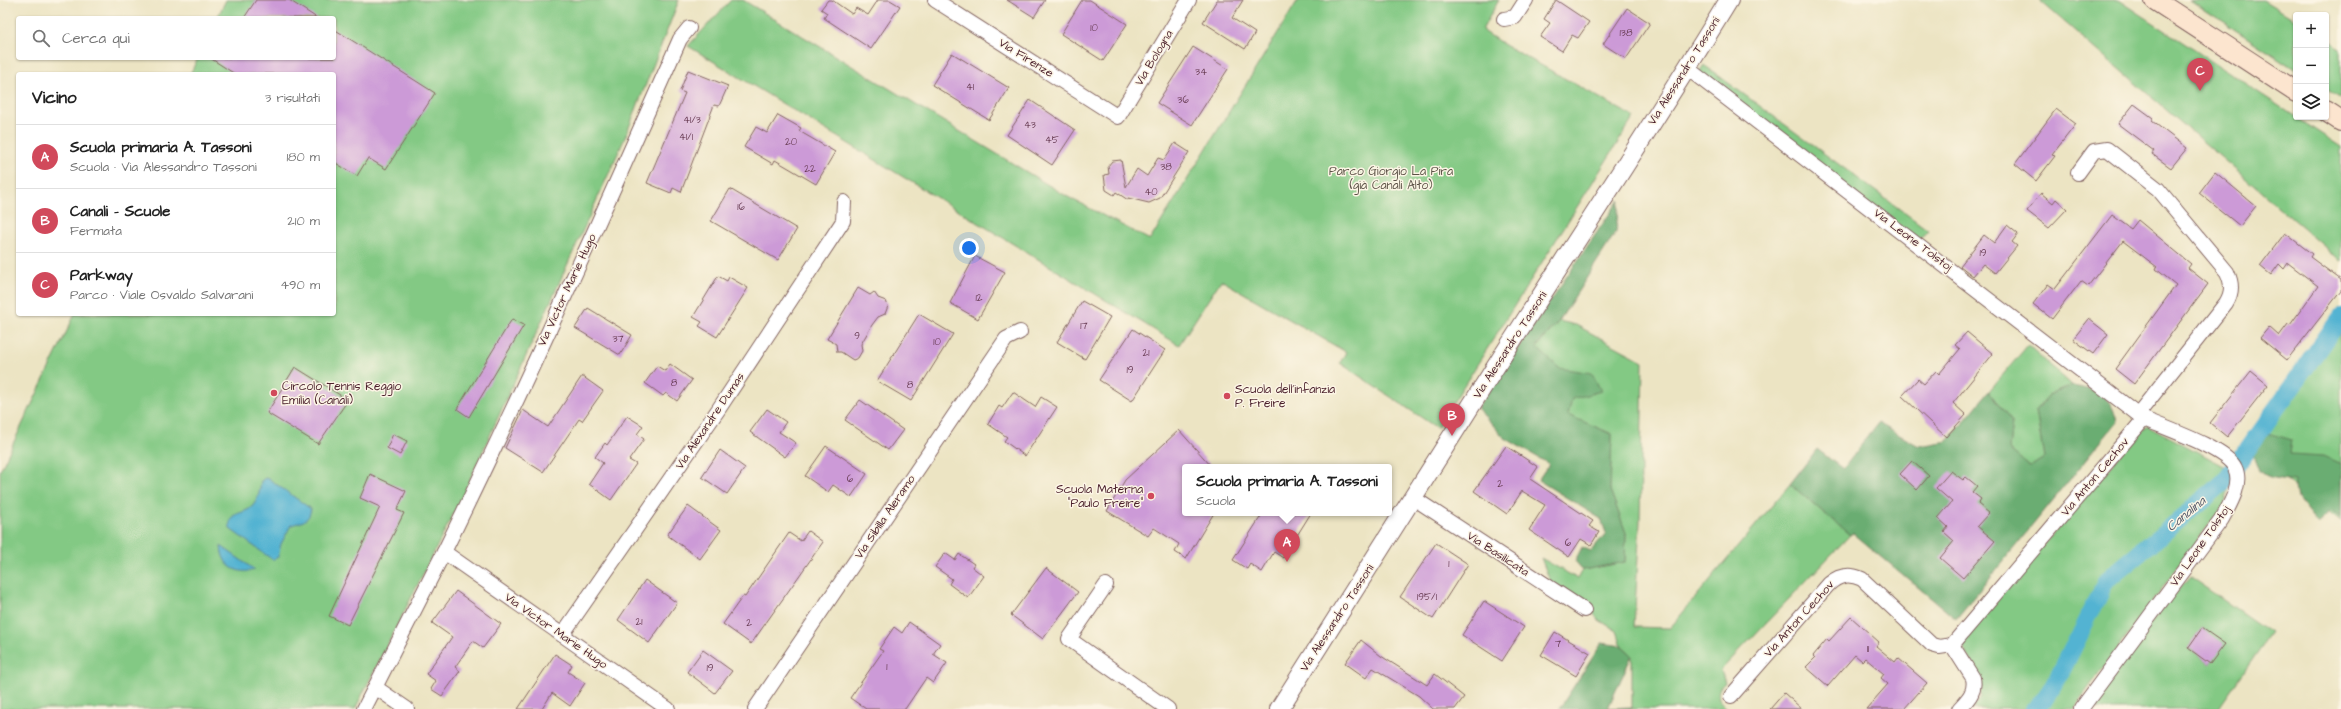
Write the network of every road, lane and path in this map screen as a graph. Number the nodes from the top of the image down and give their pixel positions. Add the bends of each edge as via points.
1 (935, 0) edge
2 (1189, 0) edge
3 (1526, 0) edge
4 (1729, 0) edge
5 (2154, 0) edge
6 (1504, 19) dead end
7 (689, 28) dead end
8 (1687, 68) junction
9 (2293, 90) edge
10 (2329, 114) edge
11 (1118, 117) joint
12 (2341, 121) edge
13 (2078, 172) dead end
14 (844, 202) dead end
15 (1020, 332) dead end
16 (2141, 416) junction
17 (1412, 497) junction
18 (444, 552) junction
19 (1106, 585) dead end
20 (1584, 610) dead end
21 (562, 635) junction
22 (1952, 645) junction
23 (376, 687) junction
24 (1731, 696) dead end
25 (364, 709) edge
26 (407, 709) edge
27 (668, 709) edge
28 (755, 709) edge
29 (1168, 709) edge
30 (1279, 709) edge
31 (1959, 709) edge
32 (2081, 709) edge

1 - 11 street, Via Firenze
2 - 11 street, Via Bologna
3 - 6 street via 1515,17
4 - 8 street, Via Alessandro Tassoni
5 - 9 main road
7 - 18 street, Via Victor Marie Hugo via 680,39 610,198
8 - 16 street, Via Leone Tolstoj
8 - 17 street, Via Alessandro Tassoni
10 - 12 main road
13 - 16 street via 2094,151 2107,149 2158,189 2227,272 2231,281 2231,291 2226,303
14 - 21 street, Via Alexandre Dumas via 844,221 718,410
15 - 28 street, Via Sibilla Aleramo via 1006,339
16 - 22 street, Via Anton Cechov
16 - 32 street, Via Leone Tolstoj via 2204,444 2232,463 2237,480 2232,501 2222,519
17 - 20 street, Via Basilicata
17 - 30 street, Via Alessandro Tassoni
18 - 21 street, Via Victor Marie Hugo
18 - 23 street, Via Victor Marie Hugo
19 - 29 street via 1069,639
21 - 27 street, Via Victor Marie Hugo
22 - 24 street, Via Anton Cechov via 1932,645 1862,579 1854,575 1845,575 1829,584
22 - 31 street via 1974,682 1973,692
23 - 25 street, Via Victor Marie Hugo
23 - 26 street

